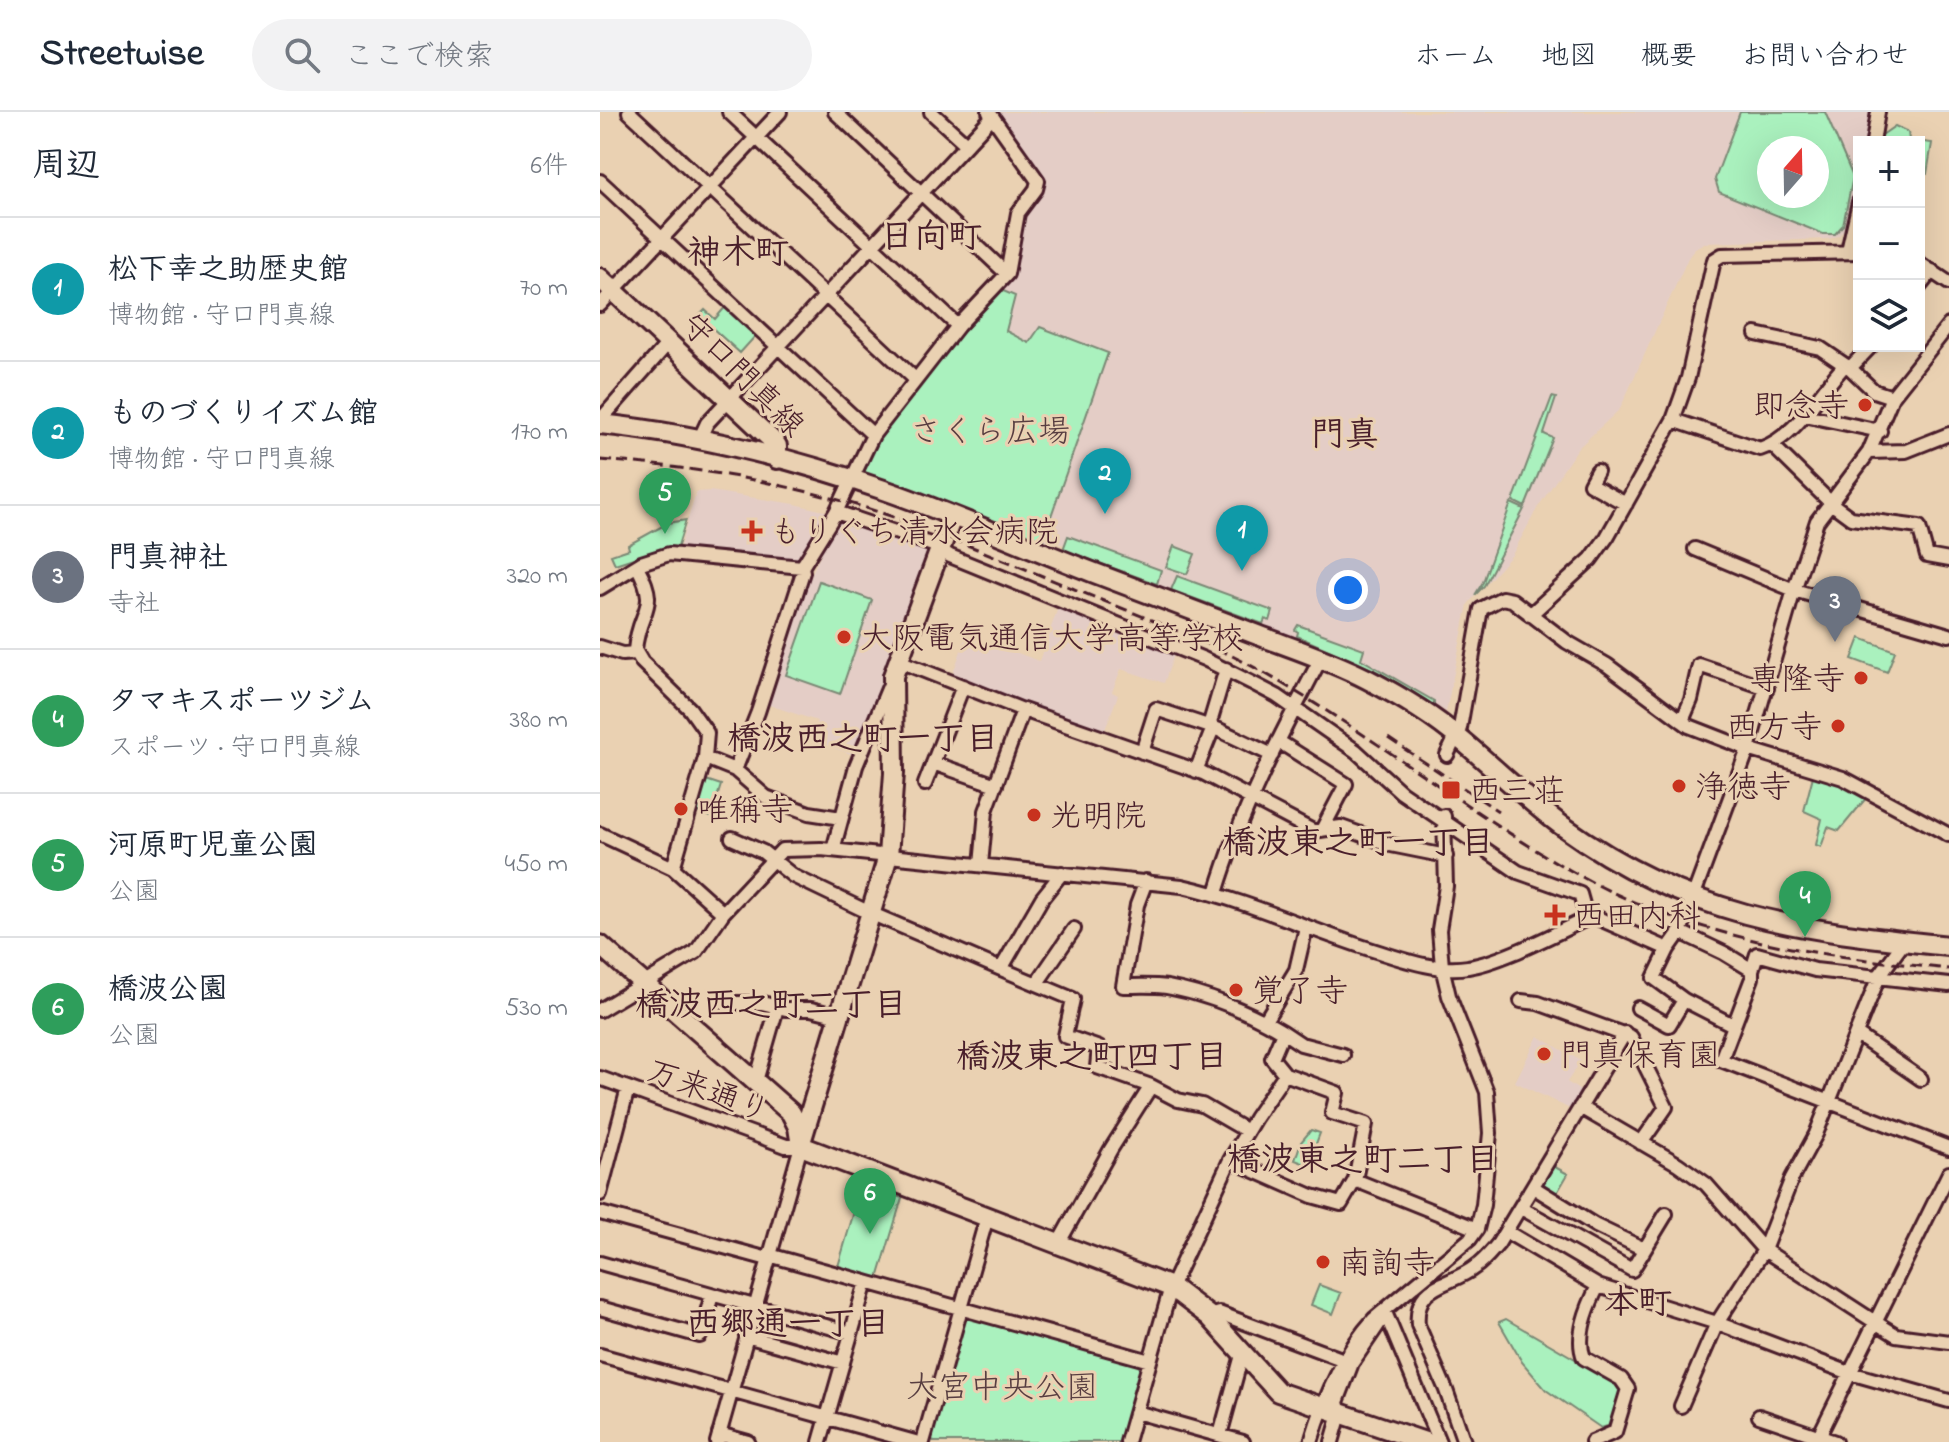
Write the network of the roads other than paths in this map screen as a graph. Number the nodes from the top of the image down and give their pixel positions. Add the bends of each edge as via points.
1 (629, 112) edge
2 (729, 112) edge
3 (780, 112) edge
4 (835, 112) edge
5 (931, 112) edge
6 (1878, 112) edge
7 (991, 114) edge
8 (1874, 136) edge
9 (756, 138) junction
10 (966, 144) junction
11 (600, 181) edge
12 (709, 187) junction
13 (921, 191) junction
14 (661, 238) junction
15 (871, 245) junction
16 (1853, 251) edge
17 (1925, 267) edge
18 (1932, 271) junction
19 (1007, 274) junction
20 (1925, 280) edge
21 (1949, 283) edge
22 (607, 284) edge
23 (825, 296) junction
24 (600, 305) edge
25 (1949, 325) edge
26 (958, 326) junction
27 (1756, 334) dead end
28 (669, 342) junction
29 (778, 346) junction
30 (1864, 352) edge
31 (1848, 366) junction
32 (915, 379) junction
33 (1892, 397) junction
34 (729, 400) junction
35 (1804, 415) junction
36 (1673, 420) junction
37 (602, 424) edge
38 (1880, 431) junction
39 (1949, 434) edge
40 (873, 435) junction
41 (699, 440) junction
42 (1772, 445) junction
43 (1869, 452) junction
44 (777, 459) junction
45 (1597, 471) dead end
46 (850, 479) junction
47 (1626, 504) junction
48 (1832, 504) junction
49 (836, 512) junction
50 (952, 517) junction
51 (1695, 549) dead end
52 (940, 550) junction
53 (1949, 560) edge
54 (637, 566) junction
55 (802, 567) junction
56 (600, 588) edge
57 (1794, 590) junction
58 (1530, 615) junction
59 (1949, 635) edge
60 (600, 647) edge
61 (636, 653) junction
62 (1321, 658) junction
63 (896, 668) junction
64 (1226, 669) junction
65 (963, 686) junction
66 (1767, 688) junction
67 (1294, 709) junction
68 (1023, 710) junction
69 (1682, 721) junction
70 (1211, 727) junction
71 (1457, 736) junction
72 (1278, 741) junction
73 (1748, 749) junction
74 (1142, 752) junction
75 (1272, 755) junction
76 (1447, 755) dead end
77 (705, 758) junction
78 (933, 763) junction
79 (735, 770) junction
80 (1196, 771) junction
81 (925, 784) dead end
82 (996, 785) junction
83 (1251, 796) junction
84 (1444, 816) junction
85 (841, 818) junction
86 (1322, 830) junction
87 (600, 834) edge
88 (1949, 835) edge
89 (732, 838) dead end
90 (833, 850) junction
91 (888, 856) junction
92 (1446, 856) junction
93 (774, 861) junction
94 (981, 865) junction
95 (673, 868) junction
96 (1062, 873) junction
97 (1146, 881) junction
98 (1216, 893) junction
99 (1691, 898) junction
100 (723, 913) junction
101 (870, 913) junction
102 (1587, 919) junction
103 (1306, 927) junction
104 (1074, 929) dead end
105 (1680, 932) junction
106 (1904, 942) junction
107 (1949, 946) edge
108 (1668, 949) junction
109 (603, 953) edge
110 (1442, 967) junction
111 (1001, 969) junction
112 (1752, 970) junction
113 (1879, 976) junction
114 (1037, 983) junction
115 (646, 984) junction
116 (1949, 985) edge
117 (1684, 1000) junction
118 (1521, 1001) dead end
119 (725, 1003) dead end
120 (777, 1008) junction
121 (1638, 1008) dead end
122 (600, 1010) edge
123 (839, 1016) junction
124 (1265, 1021) junction
125 (1733, 1025) junction
126 (1283, 1032) junction
127 (1625, 1033) junction
128 (1856, 1034) junction
129 (1343, 1055) dead end
130 (1285, 1074) junction
131 (600, 1079) edge
132 (1921, 1079) dead end
133 (756, 1081) junction
134 (1151, 1086) junction
135 (628, 1088) junction
136 (1829, 1100) junction
137 (1580, 1107) junction
138 (1247, 1131) junction
139 (1641, 1143) junction
140 (801, 1146) junction
141 (1949, 1148) edge
142 (1230, 1160) junction
143 (1949, 1173) edge
144 (1355, 1180) junction
145 (1533, 1187) junction
146 (600, 1194) edge
147 (1521, 1208) junction
148 (600, 1213) edge
149 (1666, 1214) dead end
150 (987, 1217) junction
151 (1477, 1229) junction
152 (1507, 1232) junction
153 (1058, 1244) junction
154 (1644, 1249) junction
155 (1764, 1250) junction
156 (768, 1257) junction
157 (600, 1263) edge
158 (866, 1282) junction
159 (1598, 1286) junction
160 (1171, 1287) junction
161 (712, 1295) junction
162 (754, 1305) junction
163 (600, 1308) edge
164 (961, 1310) junction
165 (1385, 1312) junction
166 (1209, 1316) junction
167 (1875, 1322) junction
168 (1717, 1323) junction
169 (851, 1333) junction
170 (746, 1336) junction
171 (1949, 1342) edge
172 (600, 1355) edge
173 (1242, 1355) junction
174 (1150, 1361) junction
175 (1348, 1361) junction
176 (843, 1363) junction
177 (1850, 1373) junction
178 (732, 1391) junction
179 (1949, 1401) edge
180 (1681, 1406) dead end
181 (1331, 1411) junction
182 (1136, 1412) junction
183 (1759, 1416) dead end
184 (827, 1418) junction
185 (1220, 1435) junction
186 (718, 1438) edge
187 (1817, 1440) edge
188 (748, 1442) edge
189 (820, 1442) edge
190 (915, 1442) edge
191 (923, 1442) edge
192 (1127, 1442) edge
193 (1243, 1442) edge
194 (1311, 1442) edge
195 (1332, 1442) edge
196 (1425, 1442) edge
197 (1439, 1442) edge
198 (1464, 1442) edge
199 (1592, 1442) edge
200 (1835, 1442) edge

1 - 12 street
2 - 9 street
3 - 9 street
4 - 13 street
5 - 10 street
6 - 8 street
7 - 10 street
7 - 19 street via 1038,181 1018,213
9 - 12 street
9 - 15 street
10 - 13 street
11 - 14 street
12 - 14 street
12 - 23 street
13 - 15 street
13 - 19 street
14 - 22 street
14 - 29 street
15 - 23 street
15 - 26 street
16 - 36 street via 1722,255 1714,260 1688,378
17 - 18 street
18 - 20 street
18 - 21 street
19 - 26 street
22 - 24 street
22 - 28 street, 守口門真線
23 - 29 street
23 - 32 street
25 - 33 street
26 - 32 street
27 - 31 street via 1820,348
28 - 34 street, 守口門真線
28 - 37 street
29 - 34 street
29 - 40 street
30 - 31 street
31 - 33 street via 1874,391
31 - 35 street
32 - 40 street
33 - 38 street
34 - 41 street
34 - 44 street, 守口門真線 via 774,442
35 - 38 street
35 - 42 street
36 - 42 street via 1760,449
36 - 47 street
37 - 41 street
38 - 43 street
39 - 43 street via 1906,451
40 - 46 street
41 - 44 street
42 - 48 street
43 - 48 street
44 - 46 street, 守口門真線
45 - 47 street via 1590,484
46 - 49 street
46 - 50 street, 守口門真線
47 - 58 street via 1591,559
48 - 53 street via 1851,518 1919,527 1927,556
48 - 57 street via 1817,521
49 - 52 street
49 - 55 street
50 - 52 street
50 - 62 street, 守口門真線
51 - 57 street
52 - 63 street
52 - 64 street
54 - 55 street via 669,554
54 - 56 street
54 - 61 street via 650,603 636,636
55 - 79 street
57 - 59 street
57 - 66 street
58 - 69 street
58 - 71 street via 1502,598 1481,609
60 - 61 street
61 - 77 street via 707,733
62 - 67 street
62 - 71 street, 守口門真線 via 1414,705
63 - 65 street
63 - 85 street
63 - 91 street
64 - 67 street
64 - 70 street
65 - 68 street
65 - 78 street
66 - 69 street via 1699,665
66 - 73 street
67 - 72 street
67 - 84 street via 1356,751 1401,792
68 - 74 street
68 - 82 street
69 - 73 street
70 - 74 street via 1156,709
70 - 75 street
70 - 80 street
71 - 76 street
71 - 99 street, 守口門真線 via 1557,822 1621,865
72 - 75 street
72 - 86 street via 1346,784
73 - 88 street via 1843,778
73 - 99 street
74 - 80 street
75 - 83 street
77 - 79 street
77 - 95 street
78 - 81 street
78 - 82 street
79 - 85 street via 766,797
80 - 83 street
82 - 94 street via 986,811
83 - 86 street via 1313,831
83 - 98 street
84 - 92 street
84 - 102 street via 1518,872 1580,894
85 - 90 street
86 - 92 street via 1341,827 1391,845
87 - 95 street
89 - 93 street
90 - 91 street
90 - 93 street via 784,850
91 - 94 street
91 - 101 street
92 - 110 street via 1439,930
93 - 100 street
93 - 101 street via 793,876
94 - 96 street
95 - 100 street
96 - 97 street
96 - 111 street
97 - 98 street
97 - 124 street via 1123,986 1164,987 1201,996
98 - 103 street
99 - 105 street
99 - 106 street, 守口門真線 via 1791,927
100 - 115 street via 696,952
101 - 111 street
101 - 123 street
102 - 108 street via 1593,916
102 - 110 street via 1482,964
103 - 110 street
103 - 124 street via 1296,970
104 - 114 street
105 - 108 street
105 - 112 street
106 - 107 street, 守口門真線
106 - 113 street
108 - 117 street via 1654,978
109 - 115 street
110 - 151 street via 1487,1092 1487,1185
111 - 114 street
112 - 113 street via 1757,954 1815,970
112 - 125 street
113 - 116 street
113 - 128 street
114 - 134 street via 1073,999 1065,1036 1099,1048 1097,1067
115 - 122 street
115 - 133 street
117 - 121 street via 1669,1025
117 - 125 street
118 - 127 street
119 - 120 street
120 - 123 street
120 - 133 street
123 - 140 street
124 - 126 street
125 - 136 street via 1721,1060
126 - 129 street via 1301,1044
126 - 130 street via 1272,1058
127 - 137 street
127 - 139 street via 1666,1107
128 - 132 street
128 - 136 street
130 - 138 street
130 - 144 street via 1337,1093 1332,1113 1366,1124
131 - 135 street, 万来通り
133 - 140 street via 791,1113
134 - 138 street via 1202,1105
134 - 153 street
135 - 140 street, 万来通り via 786,1146
135 - 146 street
136 - 141 street
136 - 155 street
137 - 139 street
137 - 145 street
138 - 142 street
139 - 155 street via 1706,1184
140 - 150 street
140 - 156 street
142 - 144 street via 1341,1204
142 - 160 street
143 - 167 street
144 - 151 street
145 - 147 street
145 - 154 street
147 - 152 street
147 - 154 street via 1632,1270
148 - 156 street
149 - 154 street
150 - 153 street
150 - 164 street
151 - 165 street via 1460,1250
152 - 159 street
152 - 198 street via 1474,1268 1426,1294 1417,1315
153 - 160 street
155 - 167 street
155 - 168 street
156 - 158 street
156 - 162 street
157 - 161 street
158 - 164 street
158 - 169 street
159 - 168 street
159 - 199 street via 1587,1308 1580,1349 1584,1358 1621,1379 1628,1389 1615,1432
160 - 166 street
160 - 174 street
161 - 162 street
161 - 163 street via 700,1336
162 - 169 street
162 - 170 street
164 - 174 street
164 - 191 street
165 - 175 street via 1361,1334
165 - 197 street
166 - 173 street
166 - 175 street via 1219,1313
167 - 171 street via 1896,1335
167 - 177 street
168 - 177 street
168 - 180 street
169 - 176 street
170 - 176 street
170 - 178 street
172 - 178 street
173 - 181 street via 1278,1392
173 - 185 street
174 - 182 street
175 - 181 street
176 - 184 street
177 - 179 street
177 - 187 street
178 - 184 street
178 - 186 street
181 - 194 street
181 - 195 street
181 - 196 street
182 - 185 street
182 - 192 street
183 - 187 street
184 - 189 street
184 - 190 street
185 - 193 street
186 - 188 street
187 - 200 street

